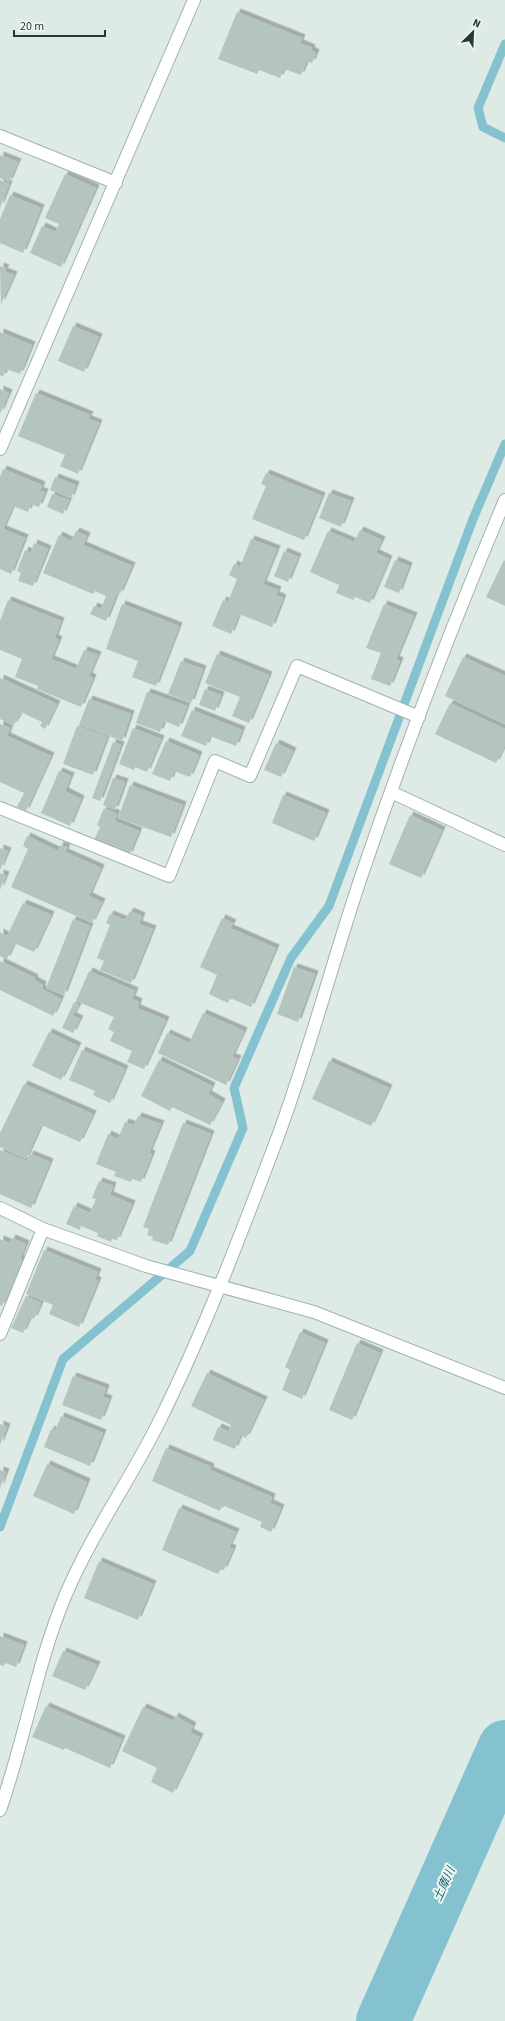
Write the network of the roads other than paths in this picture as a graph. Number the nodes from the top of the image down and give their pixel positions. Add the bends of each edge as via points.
1 (194, 0) edge
2 (0, 136) edge
3 (116, 183) junction
4 (0, 449) edge
5 (505, 500) edge
6 (419, 717) junction
7 (391, 792) junction
8 (0, 808) edge
9 (505, 844) edge
10 (0, 1208) edge
11 (44, 1229) junction
12 (220, 1285) junction
13 (0, 1334) edge
14 (505, 1388) edge
15 (0, 1810) edge

1 - 3 street
2 - 3 street
3 - 4 street
5 - 6 street
6 - 7 street
6 - 8 street via 298,666 250,776 214,761 169,876
7 - 9 street
7 - 12 street via 360,880 293,1095
10 - 11 street
11 - 12 street via 146,1266
11 - 13 street
12 - 14 street via 314,1312
12 - 15 street via 139,1462 98,1530 66,1594 45,1655 12,1776

